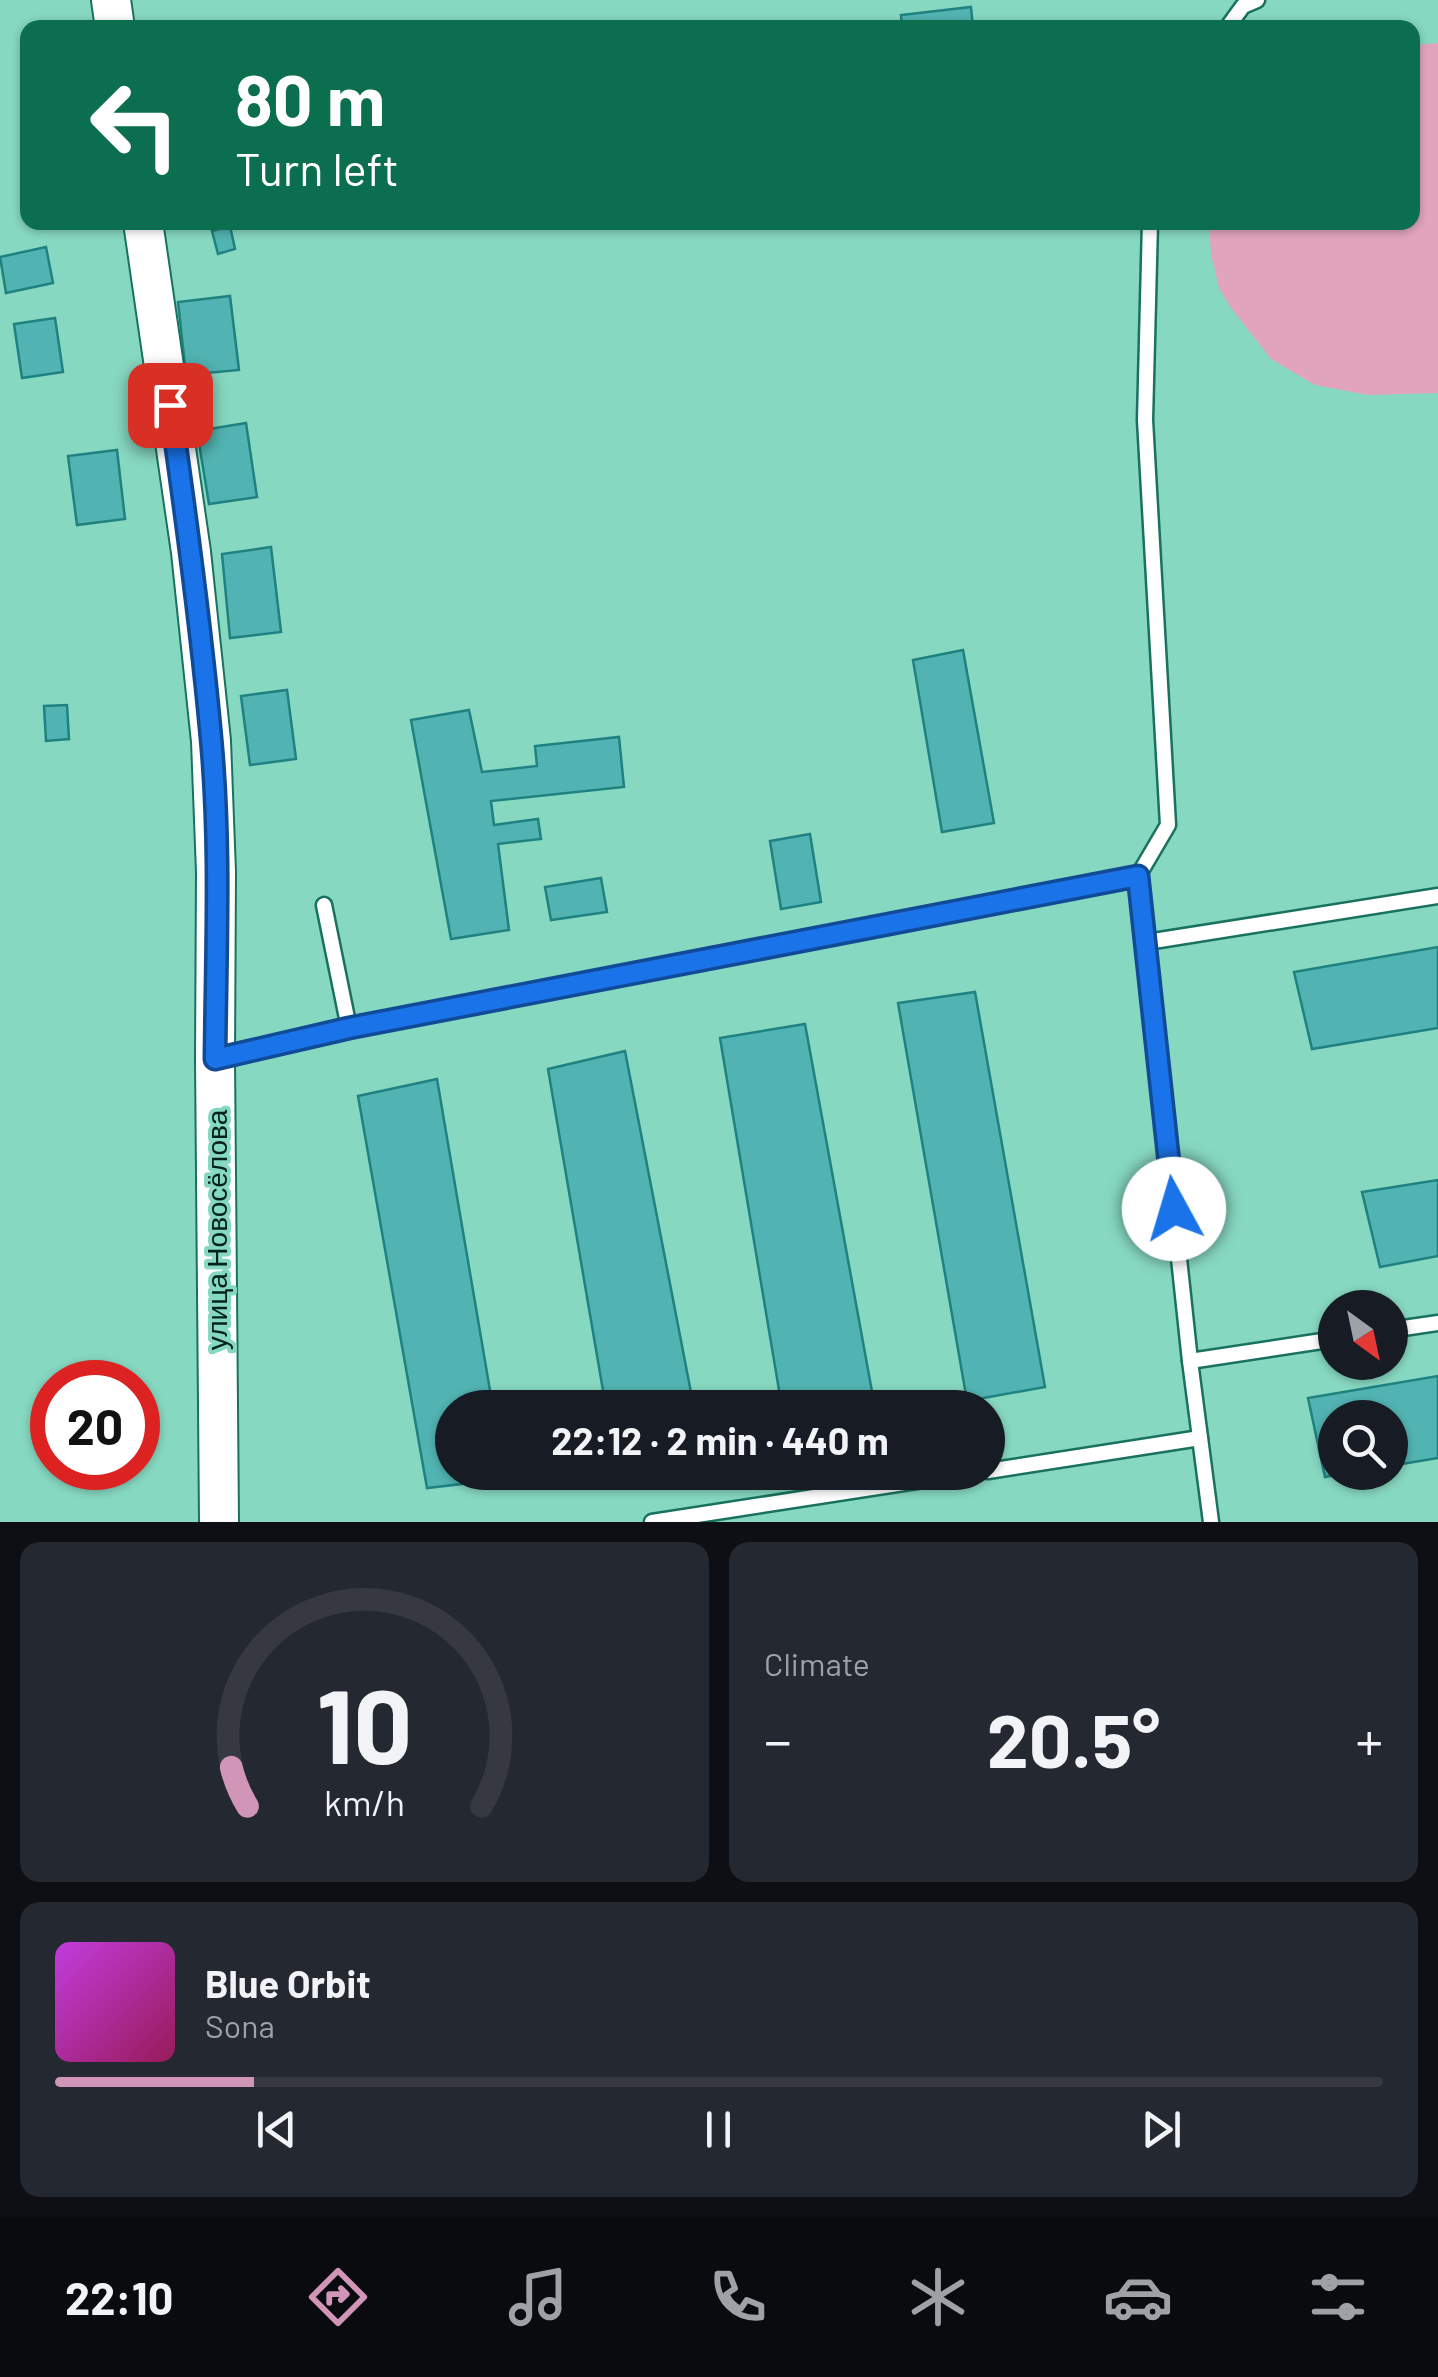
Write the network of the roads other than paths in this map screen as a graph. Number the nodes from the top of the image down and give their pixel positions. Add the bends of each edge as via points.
1 (1257, 0) edge
2 (1233, 20) edge
3 (145, 230) edge
4 (1150, 230) edge
5 (1138, 876) junction
6 (1438, 896) edge
7 (324, 905) dead end
8 (1147, 942) junction
9 (349, 1028) junction
10 (215, 1059) junction
11 (1438, 1322) edge
12 (1408, 1327) edge
13 (1318, 1341) edge
14 (1190, 1361) junction
15 (1200, 1438) junction
16 (1005, 1467) edge
17 (858, 1490) edge
18 (218, 1522) edge
19 (652, 1522) edge
20 (1211, 1522) edge

1 - 2 lane
3 - 10 main road, улица Новосёлова via 212,741
4 - 5 lane via 1146,420 1168,825
5 - 8 lane
5 - 9 lane
6 - 8 lane
7 - 9 lane
8 - 14 lane
9 - 10 lane
10 - 18 main road, улица Новосёлова
11 - 12 lane
13 - 14 lane
14 - 15 lane
15 - 16 lane
15 - 20 lane
17 - 19 lane

